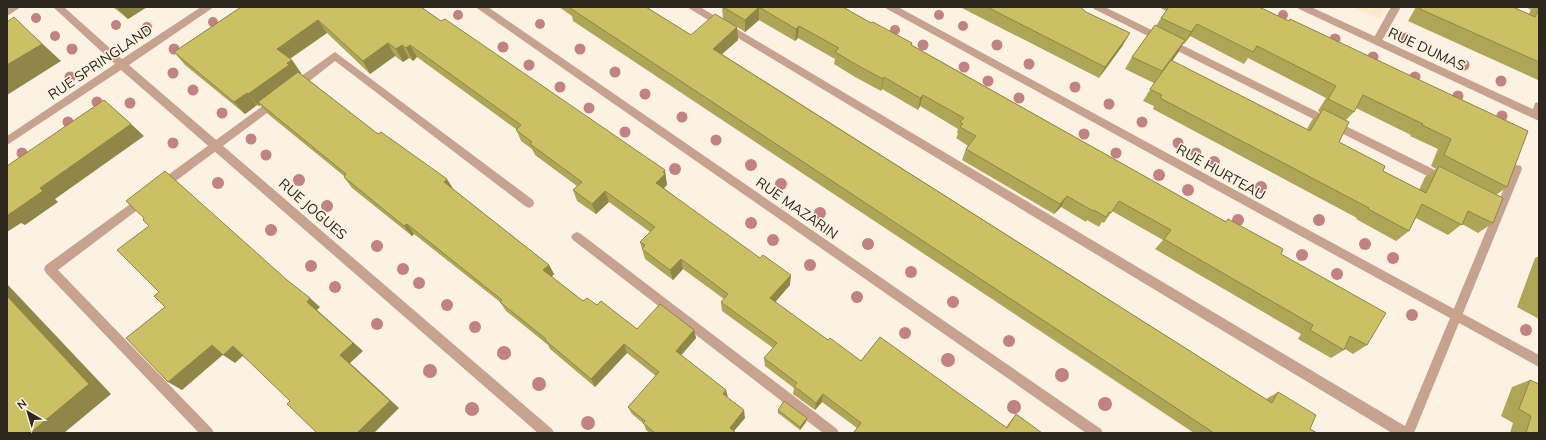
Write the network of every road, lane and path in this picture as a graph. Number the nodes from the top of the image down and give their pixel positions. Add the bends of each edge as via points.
1 (15, 7) edge
2 (58, 7) edge
3 (208, 7) edge
4 (481, 7) edge
5 (693, 7) edge
6 (890, 7) edge
7 (1097, 7) edge
8 (1302, 7) edge
9 (1396, 7) edge
10 (1532, 7) edge
11 (1539, 10) edge
12 (7, 12) edge
13 (1377, 42) junction
14 (122, 64) junction
15 (1538, 113) edge
16 (7, 141) edge
17 (215, 145) junction
18 (1517, 169) edge
19 (1451, 183) edge
20 (530, 203) dead end
21 (577, 237) dead end
22 (1456, 316) junction
23 (1539, 361) edge
24 (208, 433) edge
25 (548, 433) edge
26 (833, 433) edge
27 (1097, 433) edge
28 (1404, 433) edge
29 (1408, 433) edge

1 - 12 street
2 - 14 street, RUE JOGUES
3 - 14 street, RUE SPRINGLAND
4 - 27 street, RUE MAZARIN
5 - 28 street
6 - 22 street, RUE HURTEAU
7 - 19 street
8 - 13 street, RUE DUMAS
9 - 13 street
10 - 11 street
13 - 15 street, RUE DUMAS
14 - 16 street, RUE SPRINGLAND
14 - 17 street, RUE JOGUES
17 - 20 street via 335,56
17 - 24 street via 50,269
17 - 25 street, RUE JOGUES
18 - 22 street via 1497,206
21 - 26 street
22 - 23 street, RUE HURTEAU
22 - 29 street

